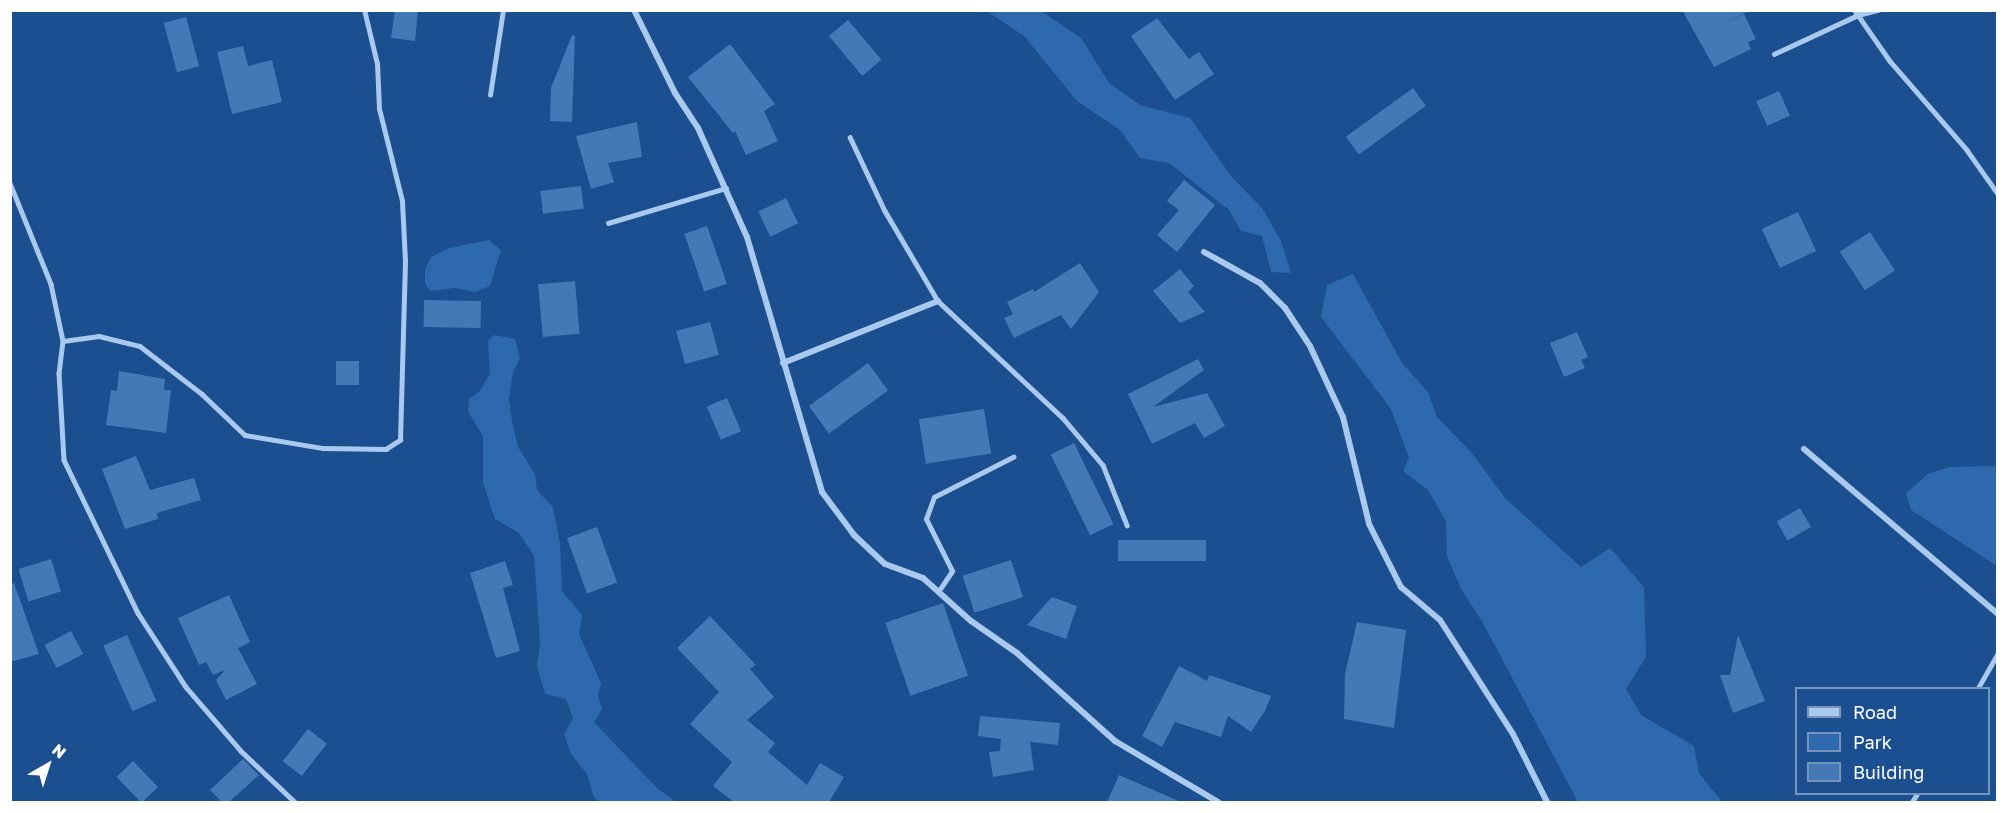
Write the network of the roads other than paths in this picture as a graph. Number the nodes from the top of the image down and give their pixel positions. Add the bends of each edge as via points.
1 (364, 10) edge
2 (503, 10) edge
3 (634, 10) edge
4 (1878, 10) edge
5 (1857, 13) edge
6 (1774, 54) dead end
7 (490, 95) dead end
8 (850, 137) dead end
9 (10, 183) edge
10 (726, 188) junction
11 (1998, 194) edge
12 (608, 223) dead end
13 (1204, 252) dead end
14 (938, 301) junction
15 (63, 341) junction
16 (783, 363) junction
17 (1804, 449) dead end
18 (1013, 458) dead end
19 (1127, 525) dead end
20 (938, 592) junction
21 (1998, 614) edge
22 (1998, 653) edge
23 (1979, 687) edge
24 (295, 802) edge
25 (1218, 802) edge
26 (1547, 802) edge

1 - 15 lane via 377,64 379,109 402,201 405,261 400,440 386,449 323,448 244,435 201,394 140,346 99,336
2 - 7 lane
3 - 10 street
4 - 5 street
5 - 6 lane
5 - 11 lane via 1890,61 1967,150
8 - 14 lane via 885,211
9 - 15 lane via 51,284
10 - 12 lane
10 - 16 street via 747,237
13 - 26 street via 1260,283 1285,308 1310,346 1343,417 1369,524 1401,587 1440,620 1513,734
14 - 16 street
14 - 19 lane via 1063,418 1103,465
15 - 24 lane via 59,373 64,460 138,613 186,687 241,751
16 - 20 street via 822,492 854,535 885,564 923,578
17 - 21 street
18 - 20 lane via 933,497 927,519 952,571
20 - 25 street via 970,621 1017,653 1115,741
22 - 23 lane

